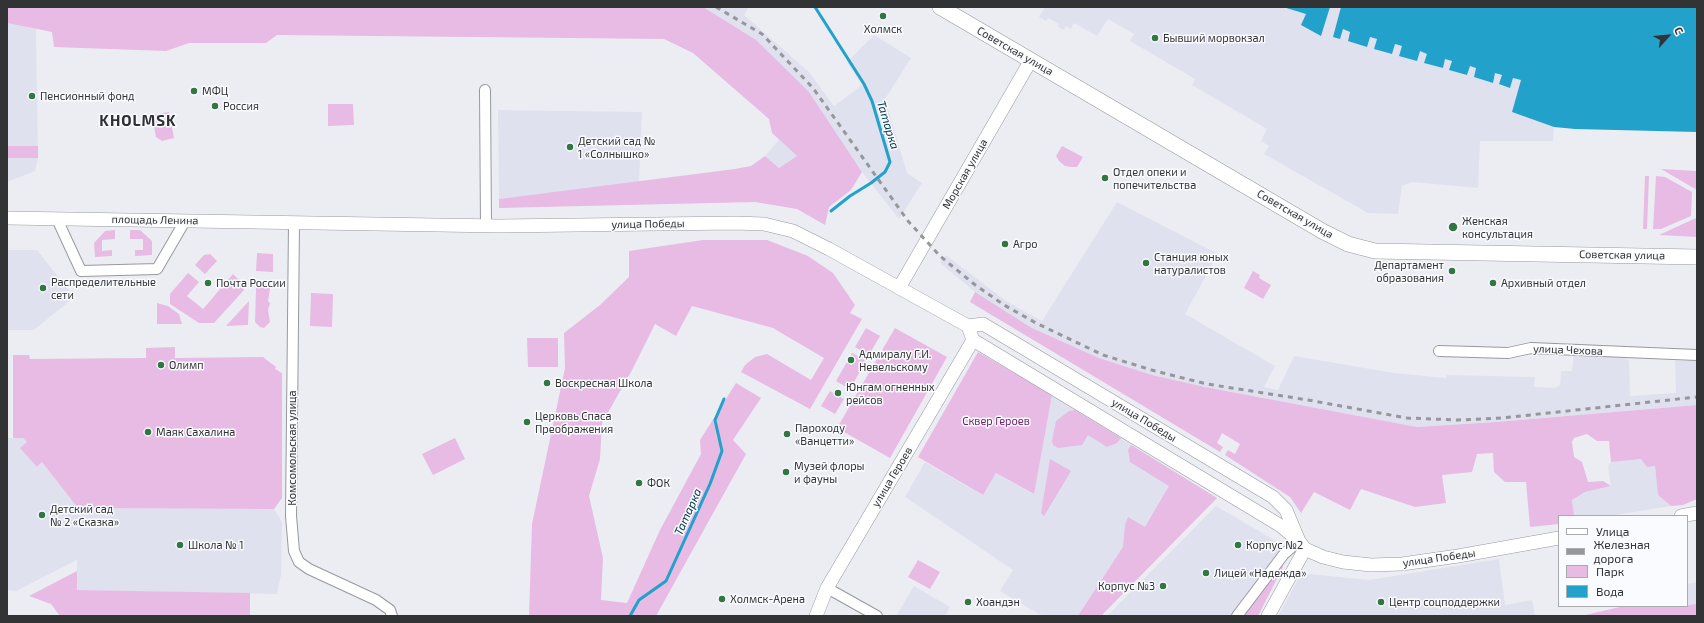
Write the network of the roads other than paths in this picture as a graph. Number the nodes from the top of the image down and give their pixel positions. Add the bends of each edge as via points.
1 (940, 7) edge
2 (1031, 60) junction
3 (485, 90) dead end
4 (7, 218) edge
5 (57, 219) junction
6 (185, 220) junction
7 (298, 223) junction
8 (486, 226) junction
9 (1697, 257) edge
10 (899, 288) junction
11 (968, 326) junction
12 (973, 340) junction
13 (1439, 351) dead end
14 (1697, 355) edge
15 (1697, 513) edge
16 (1686, 515) edge
17 (1558, 538) edge
18 (1302, 545) junction
19 (827, 588) junction
20 (392, 616) edge
21 (816, 616) edge
22 (877, 616) edge
23 (1238, 616) edge
24 (1268, 616) edge

1 - 2 main road, Советская улица
2 - 9 main road, Советская улица via 1348,244 1375,251
2 - 10 main road, Морская улица
3 - 8 street
4 - 5 main road, площадь Ленина
5 - 6 main road, площадь Ленина
5 - 6 street via 81,271 157,269
6 - 7 main road, площадь Ленина
7 - 8 main road, улица Победы
7 - 20 street, Комсомольская улица via 291,510 294,551 298,562 376,600 390,610
8 - 10 main road, улица Победы via 764,224 793,231
10 - 11 main road, улица Победы
11 - 12 main road
11 - 18 main road, улица Победы via 983,324 1273,497 1286,510
12 - 18 main road, улица Победы via 1281,526
12 - 19 main road, улица Героев
13 - 14 street, улица Чехова via 1508,353 1531,348
15 - 16 main road
17 - 18 main road, улица Победы via 1458,556 1402,564 1371,565 1323,557
18 - 23 street via 1284,554
18 - 24 main road
19 - 21 main road, улица Героев
19 - 22 street

